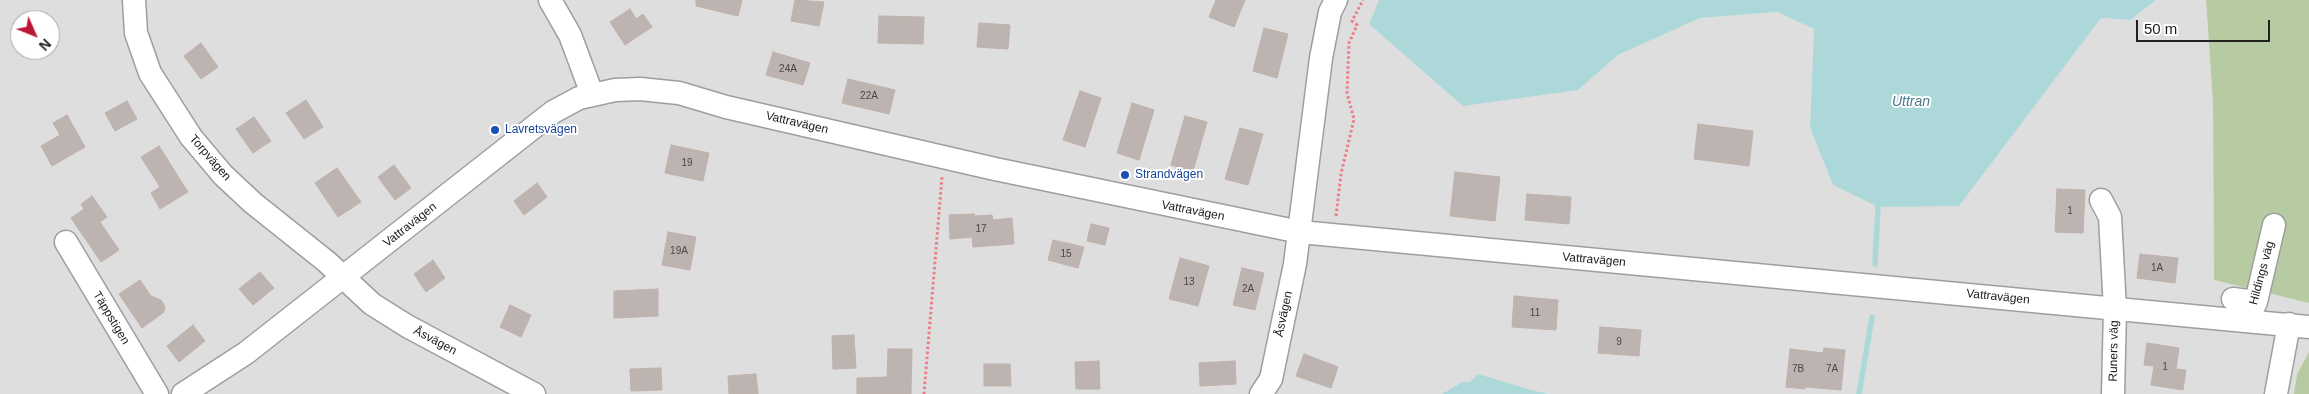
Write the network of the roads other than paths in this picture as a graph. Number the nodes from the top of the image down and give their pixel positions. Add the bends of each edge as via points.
1 (134, 0) edge
2 (550, 0) edge
3 (1336, 0) edge
4 (592, 94) junction
5 (2101, 200) dead end
6 (2274, 225) dead end
7 (1300, 232) junction
8 (66, 242) dead end
9 (344, 277) junction
10 (2233, 299) dead end
11 (2115, 309) junction
12 (2251, 311) junction
13 (2299, 325) edge
14 (157, 394) edge
15 (183, 394) edge
16 (534, 394) edge
17 (1260, 394) edge
18 (2113, 394) edge
19 (2276, 394) edge

1 - 9 street, Torpvägen via 136,33 150,73 191,137 235,186
2 - 4 street via 570,35
3 - 7 street via 1330,12 1321,58
4 - 7 street, Vattravägen via 615,90 679,93 726,107 943,157
4 - 9 street, Vattravägen via 552,112
5 - 11 street, Runers väg via 2110,217
6 - 12 street, Hildings väg
7 - 11 street, Vattravägen
7 - 17 street, Åsvägen via 1271,379
8 - 14 street, Täppstigen
9 - 15 street, Vattravägen via 246,353
9 - 16 street, Åsvägen via 372,304 407,326
10 - 12 street
11 - 12 street, Vattravägen
11 - 18 street, Runers väg
12 - 13 street, Vattravägen
13 - 19 street

